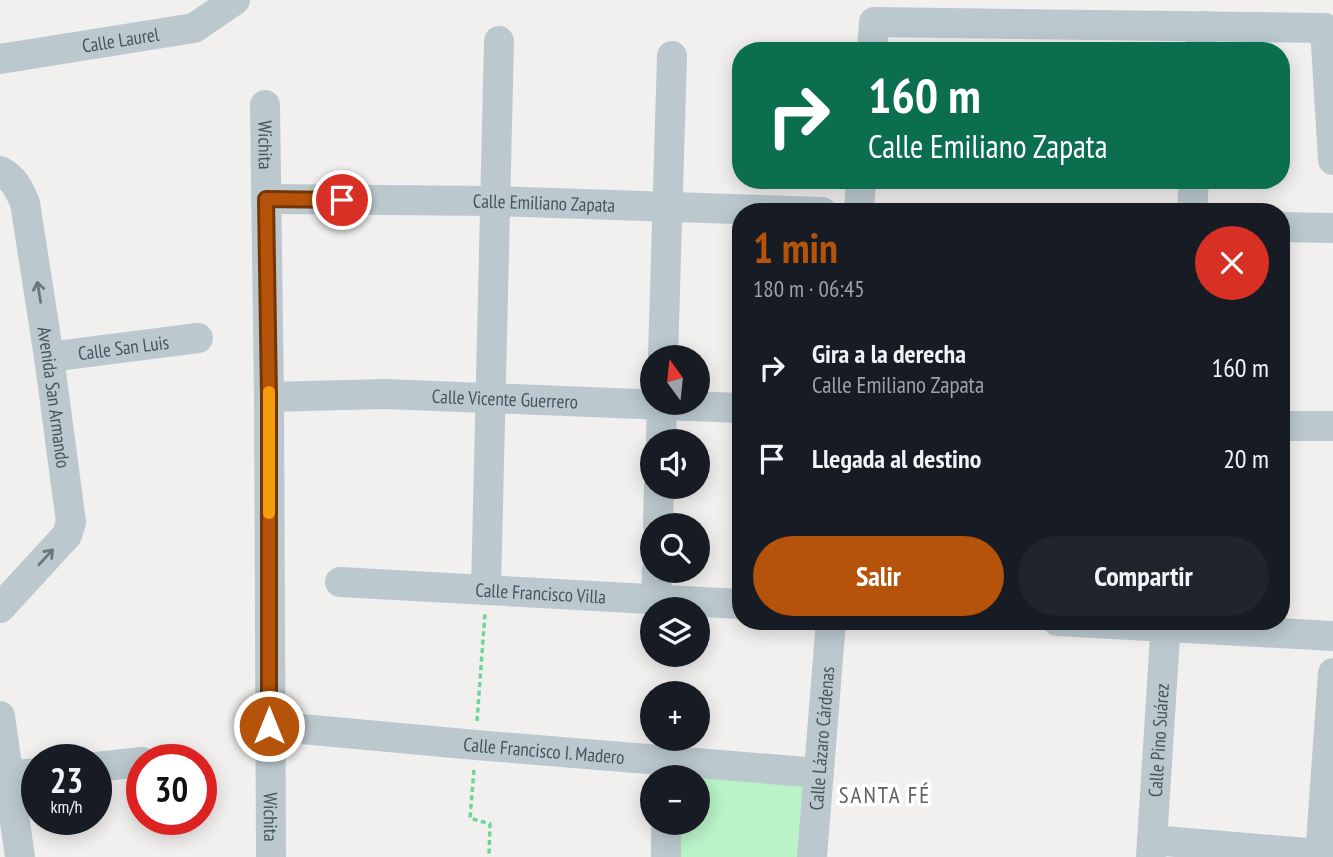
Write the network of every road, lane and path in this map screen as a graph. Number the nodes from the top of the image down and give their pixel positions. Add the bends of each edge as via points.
1 (235, 0) edge
2 (873, 36) edge
3 (1202, 38) edge
4 (499, 41) dead end
5 (672, 56) dead end
6 (0, 59) edge
7 (265, 105) dead end
8 (1333, 160) edge
9 (0, 171) edge
10 (266, 199) junction
11 (495, 201) junction
12 (668, 207) junction
13 (732, 209) edge
14 (1290, 227) edge
15 (1333, 228) edge
16 (198, 338) dead end
17 (663, 345) edge
18 (49, 357) junction
19 (269, 397) junction
20 (491, 398) junction
21 (640, 403) edge
22 (710, 406) edge
23 (732, 408) edge
24 (1290, 426) edge
25 (1333, 426) edge
26 (340, 582) dead end
27 (656, 585) edge
28 (486, 590) junction
29 (732, 602) edge
30 (0, 608) edge
31 (830, 630) edge
32 (1166, 630) edge
33 (1250, 630) edge
34 (1333, 636) edge
35 (1333, 673) edge
36 (0, 716) edge
37 (269, 726) junction
38 (642, 765) edge
39 (710, 769) edge
40 (21, 770) edge
41 (819, 773) junction
42 (21, 793) edge
43 (666, 835) edge
44 (1152, 849) edge
45 (1320, 855) edge
46 (14, 857) edge
47 (271, 857) edge
48 (666, 857) edge
49 (812, 857) edge

1 - 6 street, Calle Laurel via 194,28
2 - 3 street
3 - 8 street via 1325,28
4 - 11 street
5 - 12 street
7 - 10 street, Wichita
18 -> 9 street, Avenida San Armando via 25,203 18,186
10 - 11 street, Calle Emiliano Zapata
10 - 19 street, Wichita
11 - 12 street, Calle Emiliano Zapata
11 - 20 street
12 - 13 street, Calle Emiliano Zapata
12 - 17 street
14 - 15 street
16 - 18 street, Calle San Luis
30 -> 18 street, Avenida San Armando via 67,535 71,522
19 - 20 street, Calle Vicente Guerrero via 385,394
19 - 37 street, Wichita
20 - 21 street, Calle Vicente Guerrero
20 - 28 street
22 - 23 street, Calle Vicente Guerrero
24 - 25 street
26 - 28 street, Calle Francisco Villa
27 - 28 street, Calle Francisco Villa
27 - 29 street, Calle Francisco Villa
31 - 41 street, Calle Lázaro Cárdenas
32 - 44 street, Calle Pino Suárez
33 - 34 street
35 - 45 street
36 - 40 street
37 - 38 street, Calle Francisco I. Madero
37 - 47 street, Wichita
39 - 41 street, Calle Francisco I. Madero
41 - 49 street, Calle Lázaro Cárdenas
42 - 46 street
43 - 48 street
44 - 45 street

